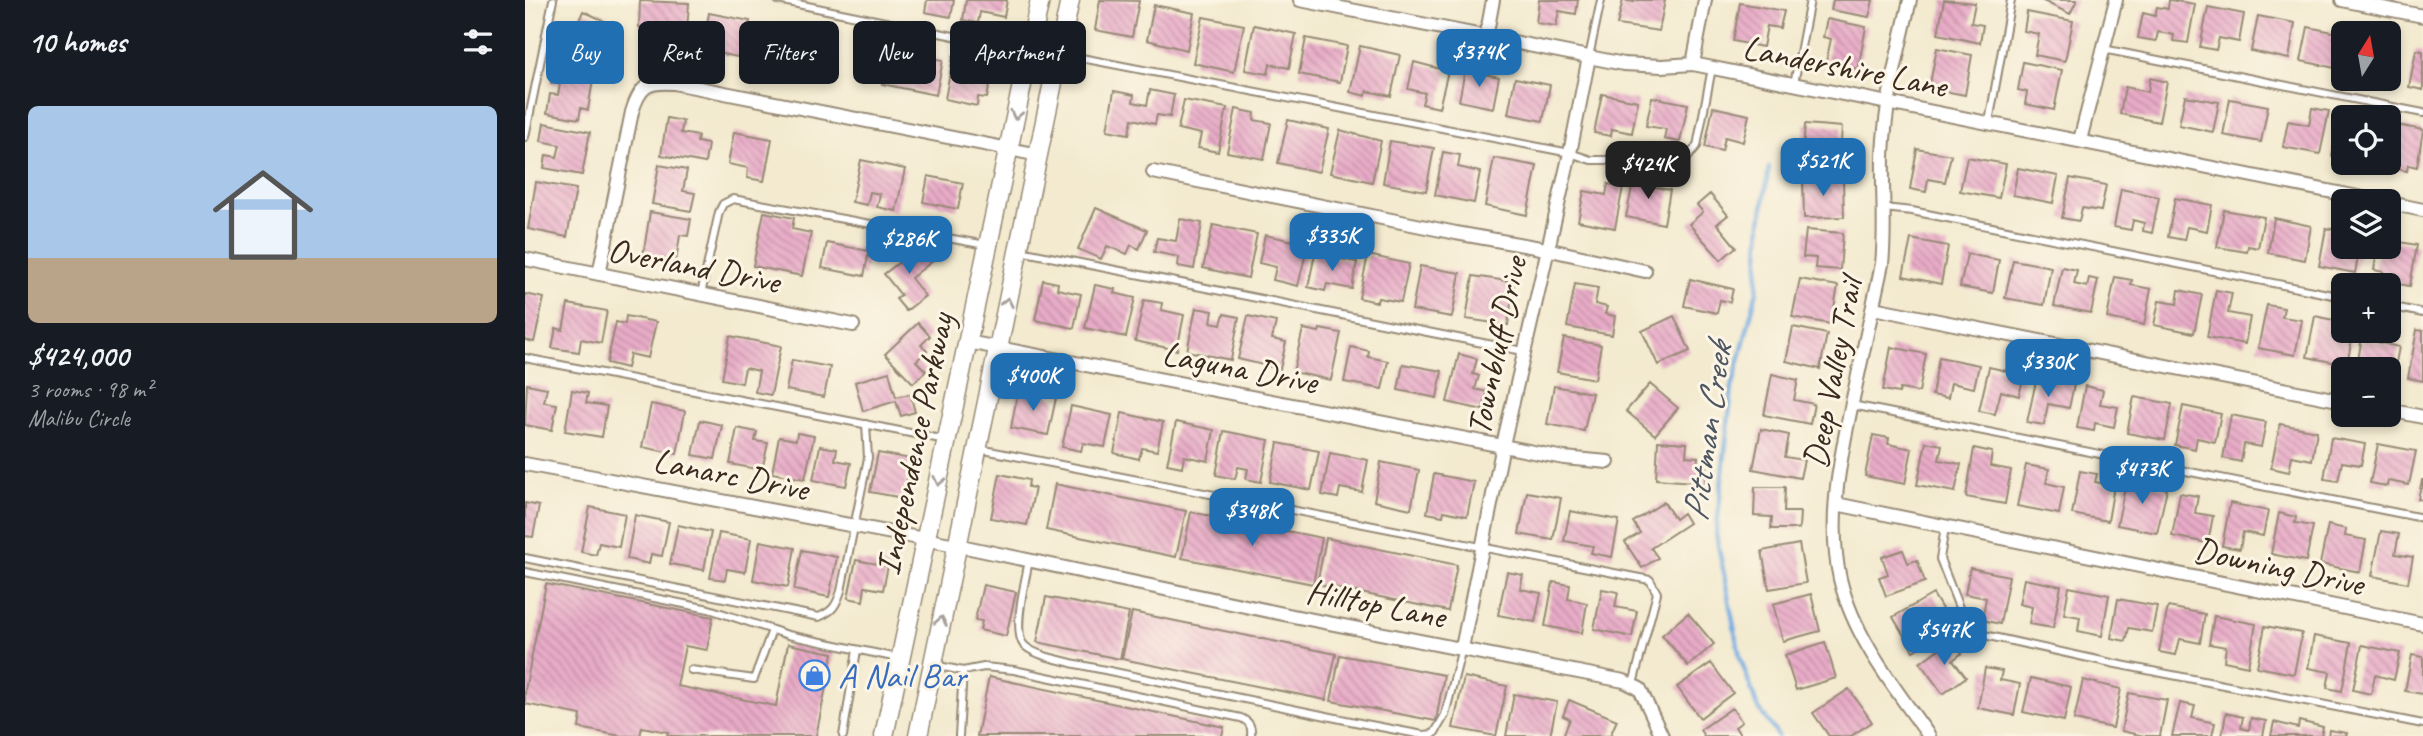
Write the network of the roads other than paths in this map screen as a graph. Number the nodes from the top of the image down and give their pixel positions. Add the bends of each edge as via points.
1 (553, 0) edge
2 (778, 0) edge
3 (1040, 0) edge
4 (1070, 0) edge
5 (1300, 0) edge
6 (1493, 0) edge
7 (1601, 0) edge
8 (1705, 0) edge
9 (1810, 0) edge
10 (1909, 0) edge
11 (2011, 0) edge
12 (2116, 0) edge
13 (2341, 0) edge
14 (2423, 16) edge
15 (1035, 21) edge
16 (1066, 21) edge
17 (950, 35) edge
18 (1486, 38) junction
19 (2103, 49) junction
20 (1590, 57) junction
21 (1086, 58) edge
22 (1693, 64) junction
23 (1712, 68) junction
24 (1022, 84) edge
25 (1053, 84) edge
26 (1794, 84) junction
27 (1887, 103) junction
28 (2423, 113) edge
29 (1989, 122) junction
30 (525, 137) edge
31 (2080, 140) junction
32 (1009, 149) junction
33 (1570, 153) junction
34 (1039, 155) junction
35 (1153, 172) dead end
36 (2331, 191) edge
37 (2401, 206) edge
38 (1884, 208) junction
39 (2423, 211) edge
40 (988, 245) junction
41 (1546, 249) junction
42 (1019, 250) junction
43 (525, 259) edge
44 (1645, 271) dead end
45 (599, 274) junction
46 (701, 295) junction
47 (2331, 295) edge
48 (1873, 308) junction
49 (2401, 308) edge
50 (2423, 313) edge
51 (853, 326) dead end
52 (968, 342) junction
53 (998, 348) junction
54 (1523, 351) junction
55 (525, 358) edge
56 (2331, 399) edge
57 (1852, 405) junction
58 (2401, 412) edge
59 (2423, 417) edge
60 (866, 424) junction
61 (947, 440) junction
62 (1503, 445) junction
63 (976, 448) junction
64 (1608, 462) dead end
65 (525, 464) edge
66 (1836, 504) junction
67 (2423, 518) edge
68 (853, 526) junction
69 (1945, 527) junction
70 (926, 540) junction
71 (956, 545) junction
72 (1482, 548) junction
73 (525, 558) edge
74 (1029, 560) junction
75 (525, 572) edge
76 (2423, 624) edge
77 (772, 630) junction
78 (1462, 648) junction
79 (857, 650) junction
80 (901, 659) junction
81 (932, 665) junction
82 (691, 670) dead end
83 (963, 671) junction
84 (1633, 684) junction
85 (2423, 724) edge
86 (843, 736) edge
87 (884, 736) edge
88 (918, 736) edge
89 (959, 736) edge
90 (1251, 736) edge
91 (1662, 736) edge
92 (1929, 736) edge

1 - 30 lane
2 - 17 lane
3 - 15 main road, Independence Parkway
4 - 16 main road, Independence Parkway
5 - 18 street, Landershire Lane
6 - 18 street
7 - 20 lane
8 - 22 street
9 - 26 lane
10 - 27 street, Deep Valley Trail
11 - 29 lane
12 - 19 street
13 - 14 street
18 - 20 street, Landershire Lane
19 - 28 lane
19 - 31 street
20 - 22 street, Landershire Lane via 1636,65
20 - 33 street, Townbluff Drive
21 - 33 lane
22 - 23 street, Landershire Lane
23 - 26 street, Landershire Lane
23 - 33 lane via 1697,146 1687,158 1632,155 1591,160
24 -> 32 main road, Independence Parkway
25 - 34 main road, Independence Parkway
26 - 27 street, Landershire Lane
27 - 29 street, Landershire Lane
27 - 38 street, Deep Valley Trail
29 - 31 street, Landershire Lane
31 - 36 street, Landershire Lane
32 - 34 street
32 - 40 main road, Independence Parkway
32 - 45 street via 674,83 647,85 632,112
33 - 41 street, Townbluff Drive
34 - 42 main road, Independence Parkway
35 - 41 street
37 - 39 street
38 - 47 lane
38 - 48 street, Deep Valley Trail via 1882,264
40 - 46 lane via 733,199 720,208
40 - 52 main road, Independence Parkway
41 - 44 street
41 - 54 street, Townbluff Drive
53 -> 42 main road, Independence Parkway
42 - 54 lane
43 - 45 street, Overland Drive
45 - 46 street, Overland Drive
46 - 51 street, Overland Drive
48 - 56 street
48 - 57 street, Deep Valley Trail
49 - 50 lane
52 - 53 street, Laguna Drive
52 - 61 main road, Independence Parkway
53 - 62 street, Laguna Drive
53 - 63 main road, Independence Parkway
54 - 62 street, Townbluff Drive
55 - 60 lane
57 - 66 street, Deep Valley Trail
57 - 67 lane
58 - 59 street
60 - 61 lane
60 - 68 lane via 868,458
61 -> 70 main road, Independence Parkway
62 - 64 street, Laguna Drive
62 - 72 street, Townbluff Drive
63 - 71 main road, Independence Parkway
63 - 72 lane
65 - 68 street, Lanarc Drive
66 - 69 street, Downing Drive
66 - 92 street, Deep Valley Trail via 1837,560 1849,605 1877,662
68 - 70 street, Lanarc Drive
68 - 73 lane via 836,606 819,617
69 - 76 street, Downing Drive
69 - 85 lane via 1940,559 1967,628 1975,633
70 - 71 street, Hilltop Lane
70 - 80 main road, Independence Parkway
71 - 74 street, Hilltop Lane
81 -> 71 main road, Independence Parkway
72 - 78 street, Townbluff Drive
72 - 84 lane via 1650,580 1657,593
74 - 78 street, Hilltop Lane
74 - 78 lane via 1018,634 1024,646 1071,663 1151,681 1434,734 1445,715
75 - 77 lane via 709,609
77 - 79 lane
77 - 82 lane via 754,679
78 - 84 street, Hilltop Lane
79 - 80 lane
79 - 86 lane
80 - 87 main road, Independence Parkway
81 - 83 lane
81 - 88 main road, Independence Parkway
83 - 89 lane
83 - 90 lane via 985,667 1014,670 1241,718 1252,728
84 - 91 street

